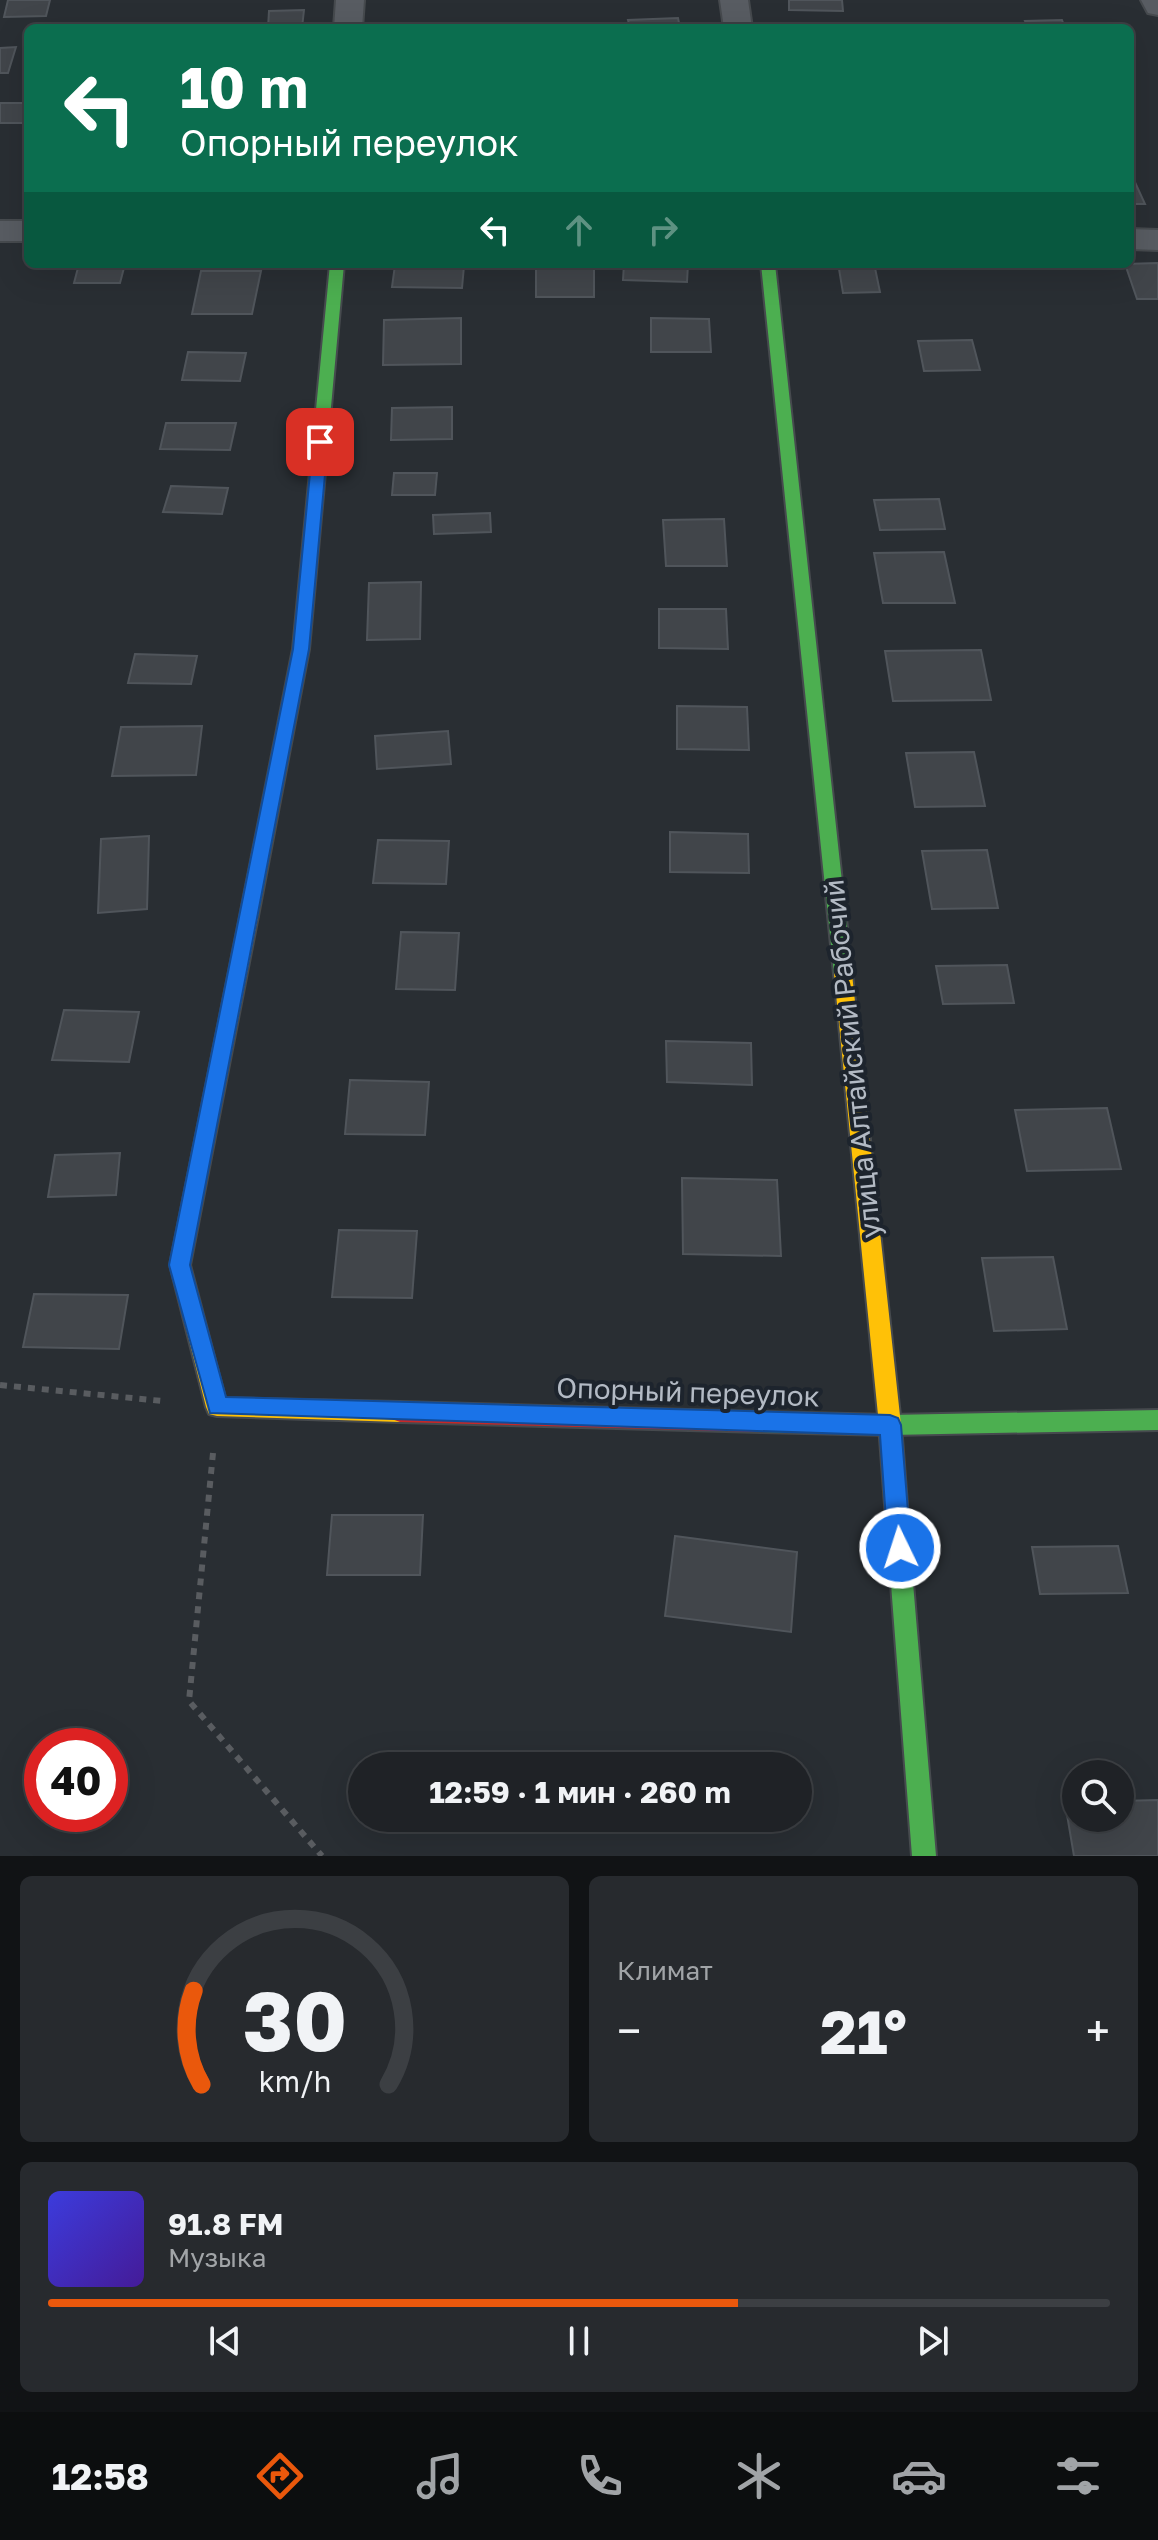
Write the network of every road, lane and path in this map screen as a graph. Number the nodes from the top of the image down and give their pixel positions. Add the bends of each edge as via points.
1 (350, 0) edge
2 (734, 0) edge
3 (1155, 0) edge
4 (1158, 7) edge
5 (348, 24) edge
6 (737, 24) edge
7 (0, 231) edge
8 (24, 231) edge
9 (1134, 239) edge
10 (1158, 240) edge
11 (337, 268) edge
12 (768, 268) edge
13 (0, 1385) edge
14 (217, 1407) junction
15 (1158, 1420) edge
16 (890, 1425) junction
17 (322, 1856) edge
18 (924, 1856) edge

1 - 5 street
2 - 6 street
3 - 4 street
7 - 8 street
9 - 10 street
11 - 14 street via 301,649 180,1265
12 - 16 street, улица Алтайский Рабочий
13 - 14 path
14 - 16 street, Опорный переулок
14 - 17 path via 189,1701
15 - 16 street, Опорный переулок
16 - 18 street, улица Алтайский Рабочий

